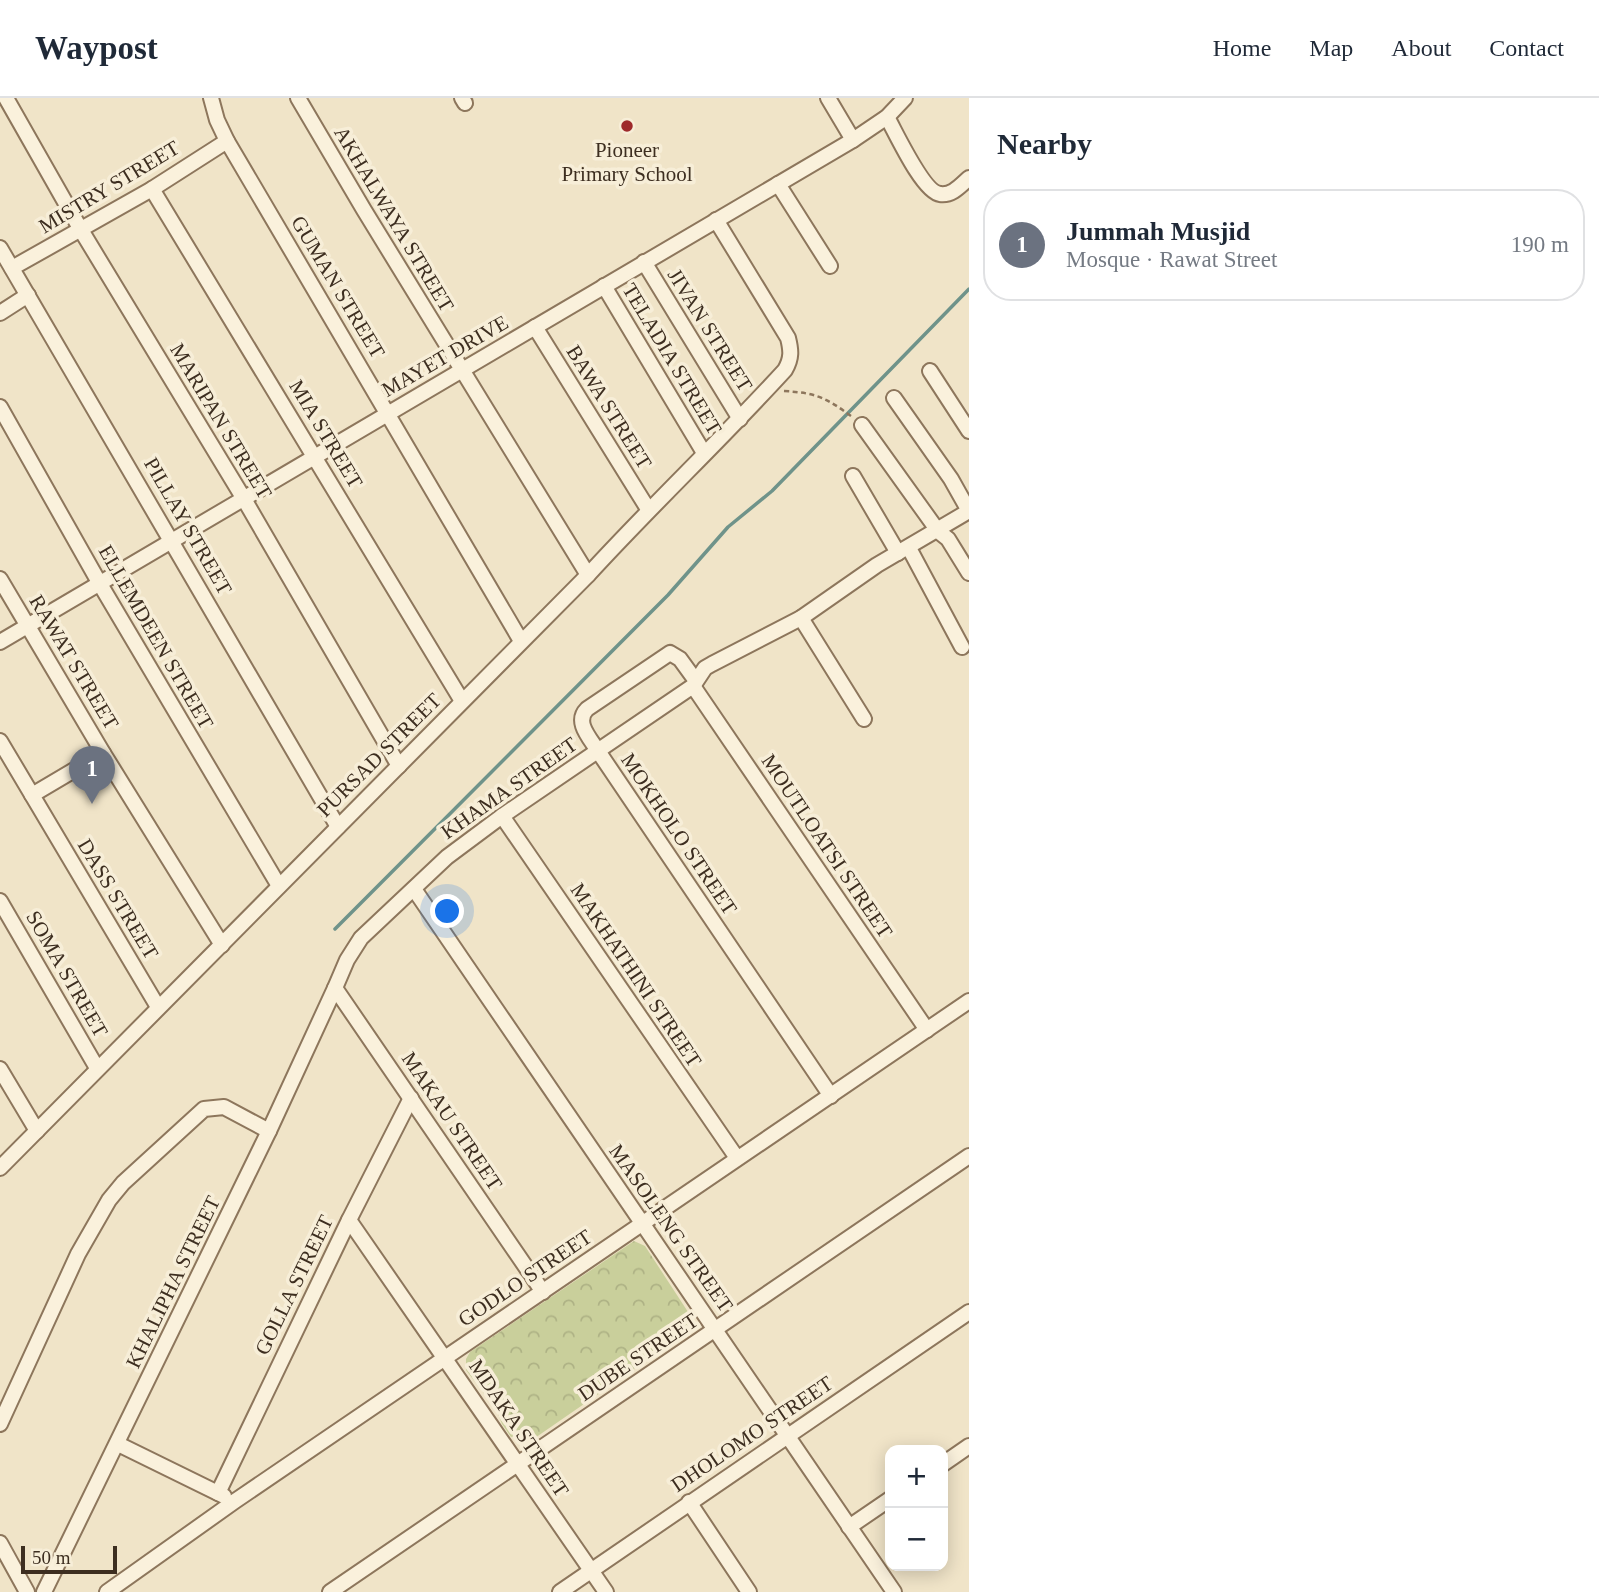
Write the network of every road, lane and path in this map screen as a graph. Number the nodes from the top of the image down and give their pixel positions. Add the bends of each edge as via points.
1 (6, 98) edge
2 (211, 98) edge
3 (298, 98) edge
4 (828, 98) edge
5 (905, 98) edge
6 (887, 117) junction
7 (853, 139) junction
8 (227, 141) junction
9 (969, 178) edge
10 (778, 184) junction
11 (152, 189) junction
12 (716, 220) junction
13 (81, 230) junction
14 (0, 248) edge
15 (644, 262) junction
16 (830, 267) dead end
17 (12, 268) junction
18 (604, 286) junction
19 (28, 295) junction
20 (0, 313) edge
21 (535, 327) junction
22 (460, 369) junction
23 (930, 371) dead end
24 (768, 389) junction
25 (894, 398) dead end
26 (0, 407) edge
27 (388, 413) junction
28 (740, 419) junction
29 (862, 425) joint
30 (969, 431) edge
31 (704, 453) junction
32 (316, 458) junction
33 (853, 476) dead end
34 (244, 499) junction
35 (648, 509) junction
36 (969, 511) edge
37 (938, 531) junction
38 (173, 541) junction
39 (904, 551) junction
40 (969, 573) edge
41 (587, 575) junction
42 (0, 579) edge
43 (100, 584) junction
44 (801, 618) junction
45 (28, 626) junction
46 (521, 641) junction
47 (0, 642) edge
48 (962, 647) dead end
49 (694, 683) junction
50 (462, 701) junction
51 (864, 719) dead end
52 (0, 741) edge
53 (598, 751) junction
54 (103, 753) junction
55 (399, 766) junction
56 (32, 794) junction
57 (502, 816) junction
58 (338, 827) junction
59 (279, 886) junction
60 (414, 889) junction
61 (0, 901) edge
62 (222, 945) junction
63 (335, 988) junction
64 (969, 1001) edge
65 (158, 1007) junction
66 (927, 1030) junction
67 (97, 1068) junction
68 (0, 1069) edge
69 (831, 1096) junction
70 (411, 1098) junction
71 (37, 1131) junction
72 (269, 1131) junction
73 (969, 1156) edge
74 (737, 1158) junction
75 (0, 1168) edge
76 (349, 1220) junction
77 (641, 1223) junction
78 (543, 1292) junction
79 (969, 1312) edge
80 (716, 1329) junction
81 (446, 1358) junction
82 (0, 1424) edge
83 (787, 1437) junction
84 (118, 1444) junction
85 (969, 1446) edge
86 (948, 1461) edge
87 (519, 1464) junction
88 (218, 1493) junction
89 (235, 1501) junction
90 (689, 1502) junction
91 (885, 1502) edge
92 (849, 1527) junction
93 (0, 1543) edge
94 (591, 1571) junction
95 (27, 1592) edge
96 (44, 1592) edge
97 (107, 1592) edge
98 (330, 1592) edge
99 (560, 1592) edge
100 (606, 1592) edge
101 (749, 1592) edge
102 (894, 1592) edge

1 - 13 street, MARIPAN STREET
2 - 8 street, GUMAN STREET
3 - 22 street, AKHALWAYA STREET
4 - 7 street
5 - 6 street, MAYET DRIVE
6 - 7 street, MAYET DRIVE
6 - 9 street via 933,192 948,194
7 - 10 street, MAYET DRIVE
8 - 11 street, MISTRY STREET
8 - 27 street, GUMAN STREET
10 - 12 street, MAYET DRIVE
10 - 16 street
11 - 13 street, MISTRY STREET
11 - 32 street, MIA STREET
12 - 15 street, MAYET DRIVE
12 - 24 street, PURSAD STREET via 788,338 790,361
13 - 17 street, MISTRY STREET
13 - 34 street, MARIPAN STREET
14 - 17 street, PILLAY STREET
15 - 18 street, MAYET DRIVE
15 - 28 street, JIVAN STREET
17 - 19 street, PILLAY STREET
18 - 21 street, MAYET DRIVE
18 - 31 street, TELADIA STREET
19 - 20 street
19 - 38 street, PILLAY STREET
21 - 22 street, MAYET DRIVE
21 - 35 street, BAWA STREET
22 - 27 street, MAYET DRIVE
22 - 41 street, AKHALWAYA STREET
23 - 30 street
24 - 28 street, PURSAD STREET
24 - 29 path via 813,393
25 - 36 street
26 - 43 street, ELLEMDEEN STREET
27 - 32 street, MAYET DRIVE
27 - 46 street, GUMAN STREET
28 - 31 street, PURSAD STREET
29 - 37 street
31 - 35 street, PURSAD STREET
32 - 34 street, MAYET DRIVE
32 - 50 street, MIA STREET
33 - 39 street
34 - 38 street, MAYET DRIVE
34 - 55 street, MARIPAN STREET
35 - 41 street, PURSAD STREET
36 - 37 street, KHAMA STREET
37 - 39 street, KHAMA STREET
37 - 40 street
38 - 43 street, MAYET DRIVE
38 - 58 street, PILLAY STREET
39 - 44 street, KHAMA STREET
39 - 48 street
41 - 46 street, PURSAD STREET
42 - 45 street, RAWAT STREET
43 - 45 street, MAYET DRIVE
43 - 59 street, ELLEMDEEN STREET
44 - 49 street, KHAMA STREET via 705,668
44 - 51 street
45 - 47 street, MAYET DRIVE
45 - 54 street, RAWAT STREET
46 - 50 street, PURSAD STREET
49 - 53 street, KHAMA STREET
49 - 53 street, MOKHOLO STREET via 680,659 670,653 587,709 581,721
49 - 66 street, MOUTLOATSI STREET
50 - 55 street, PURSAD STREET
52 - 56 street, DASS STREET
53 - 57 street, KHAMA STREET
53 - 69 street, MOKHOLO STREET
54 - 56 street
54 - 62 street, RAWAT STREET
55 - 58 street, PURSAD STREET
56 - 65 street, DASS STREET
57 - 60 street, KHAMA STREET via 447,857
57 - 74 street, MAKHATHINI STREET
58 - 59 street, PURSAD STREET
59 - 62 street, PURSAD STREET
60 - 63 street, KHAMA STREET via 361,938
60 - 77 street, MASOLENG STREET
61 - 67 street, SOMA STREET
62 - 65 street, PURSAD STREET
63 - 70 street, MAKAU STREET
63 - 72 street, KHALIPHA STREET
64 - 66 street, GODLO STREET
65 - 67 street, PURSAD STREET
66 - 69 street, GODLO STREET
67 - 71 street, PURSAD STREET
68 - 71 street
69 - 74 street, GODLO STREET
70 - 76 street, GOLLA STREET
70 - 78 street, MAKAU STREET
71 - 75 street, PURSAD STREET
72 - 82 street via 224,1107 212,1106 123,1183 79,1254
72 - 84 street, KHALIPHA STREET
73 - 80 street, DUBE STREET
74 - 77 street, GODLO STREET
76 - 81 street, MDAKA STREET
76 - 88 street, GOLLA STREET
77 - 78 street, GODLO STREET
77 - 80 street, MASOLENG STREET
78 - 81 street, GODLO STREET
79 - 83 street, DHOLOMO STREET
80 - 83 street, MASOLENG STREET
80 - 87 street, DUBE STREET
81 - 87 street, MDAKA STREET
81 - 89 street, GODLO STREET
83 - 90 street, DHOLOMO STREET
83 - 92 street, MASOLENG STREET
84 - 88 street
84 - 96 street, KHALIPHA STREET
85 - 86 street
87 - 94 street, MDAKA STREET
87 - 98 street, DUBE STREET
88 - 89 street
89 - 97 street, GODLO STREET
90 - 94 street, DHOLOMO STREET
90 - 101 street
91 - 92 street
92 - 102 street, MASOLENG STREET
93 - 95 street
94 - 99 street, DHOLOMO STREET
94 - 100 street, MDAKA STREET

